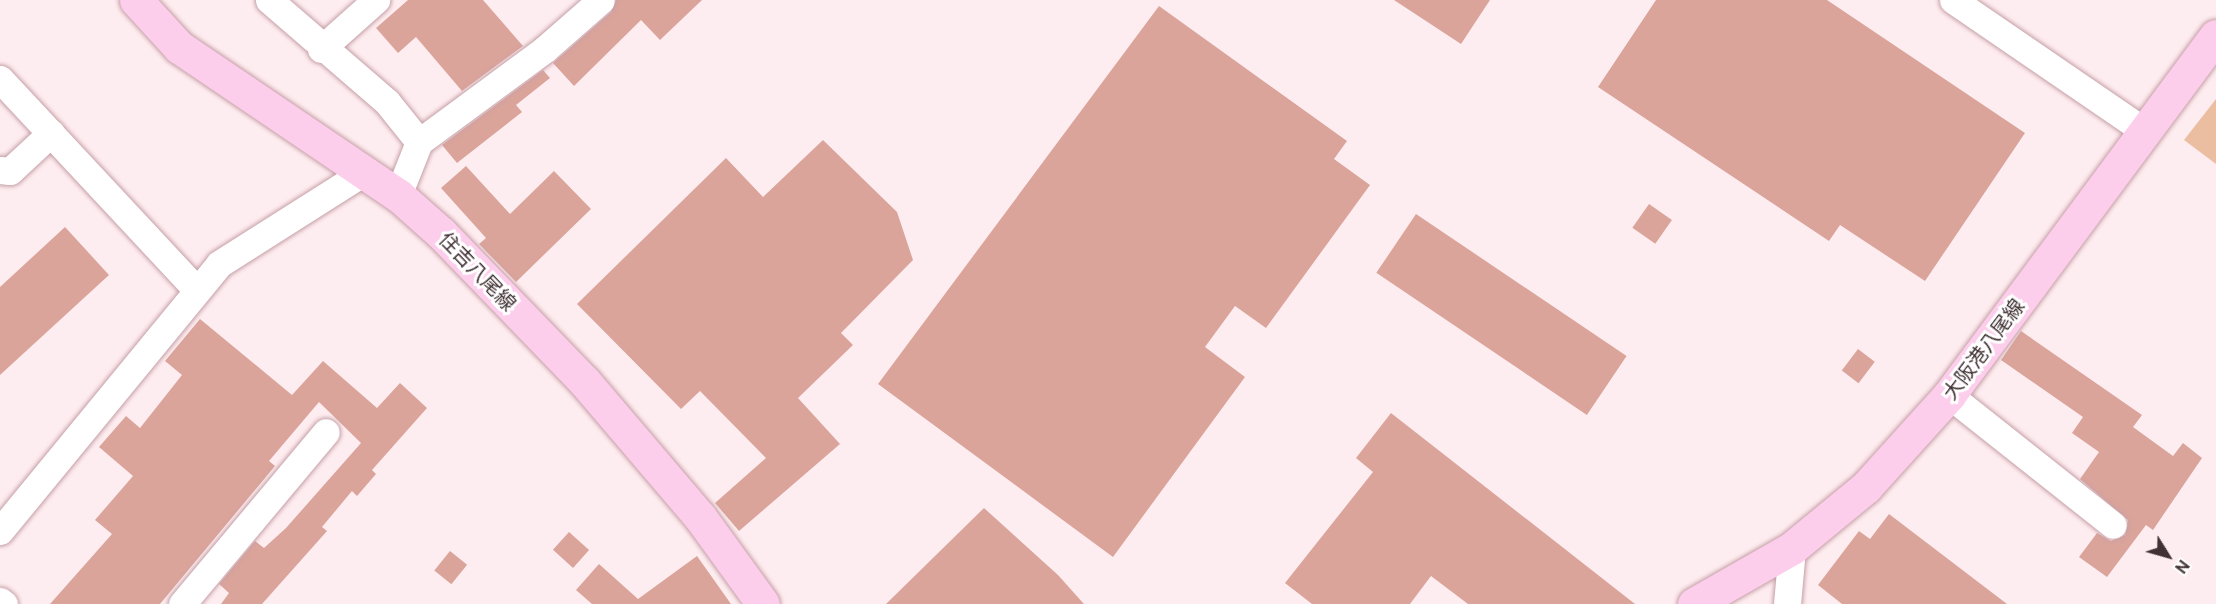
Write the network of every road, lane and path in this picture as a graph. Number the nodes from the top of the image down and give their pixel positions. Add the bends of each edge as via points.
1 (136, 0) edge
2 (269, 0) edge
3 (376, 0) edge
4 (601, 0) edge
5 (1953, 0) edge
6 (2216, 36) edge
7 (321, 50) junction
8 (0, 79) edge
9 (2144, 131) junction
10 (51, 133) junction
11 (419, 142) junction
12 (0, 170) edge
13 (364, 172) junction
14 (398, 195) junction
15 (197, 290) junction
16 (1949, 395) junction
17 (326, 432) dead end
18 (2113, 525) dead end
19 (0, 531) edge
20 (1792, 548) junction
21 (0, 601) edge
22 (4, 604) edge
23 (182, 604) edge
24 (763, 604) edge
25 (1694, 604) edge
26 (1788, 604) edge

1 - 13 main road, 住吉八尾線 via 179,47 221,79
2 - 7 street
3 - 7 street
4 - 11 street via 545,49
5 - 9 street
6 - 9 main road, 大阪港八尾線
7 - 11 street via 387,102
8 - 10 street
9 - 16 main road, 大阪港八尾線
10 - 12 street via 10,171
10 - 15 street
11 - 14 street
13 - 14 main road, 住吉八尾線
13 - 15 street via 219,264
14 - 24 main road, 住吉八尾線 via 585,382 700,517
15 - 19 street
16 - 18 street
16 - 20 main road, 大阪港八尾線 via 1866,487
17 - 23 street
20 - 25 main road, 大阪港八尾線
20 - 26 street
21 - 22 street

